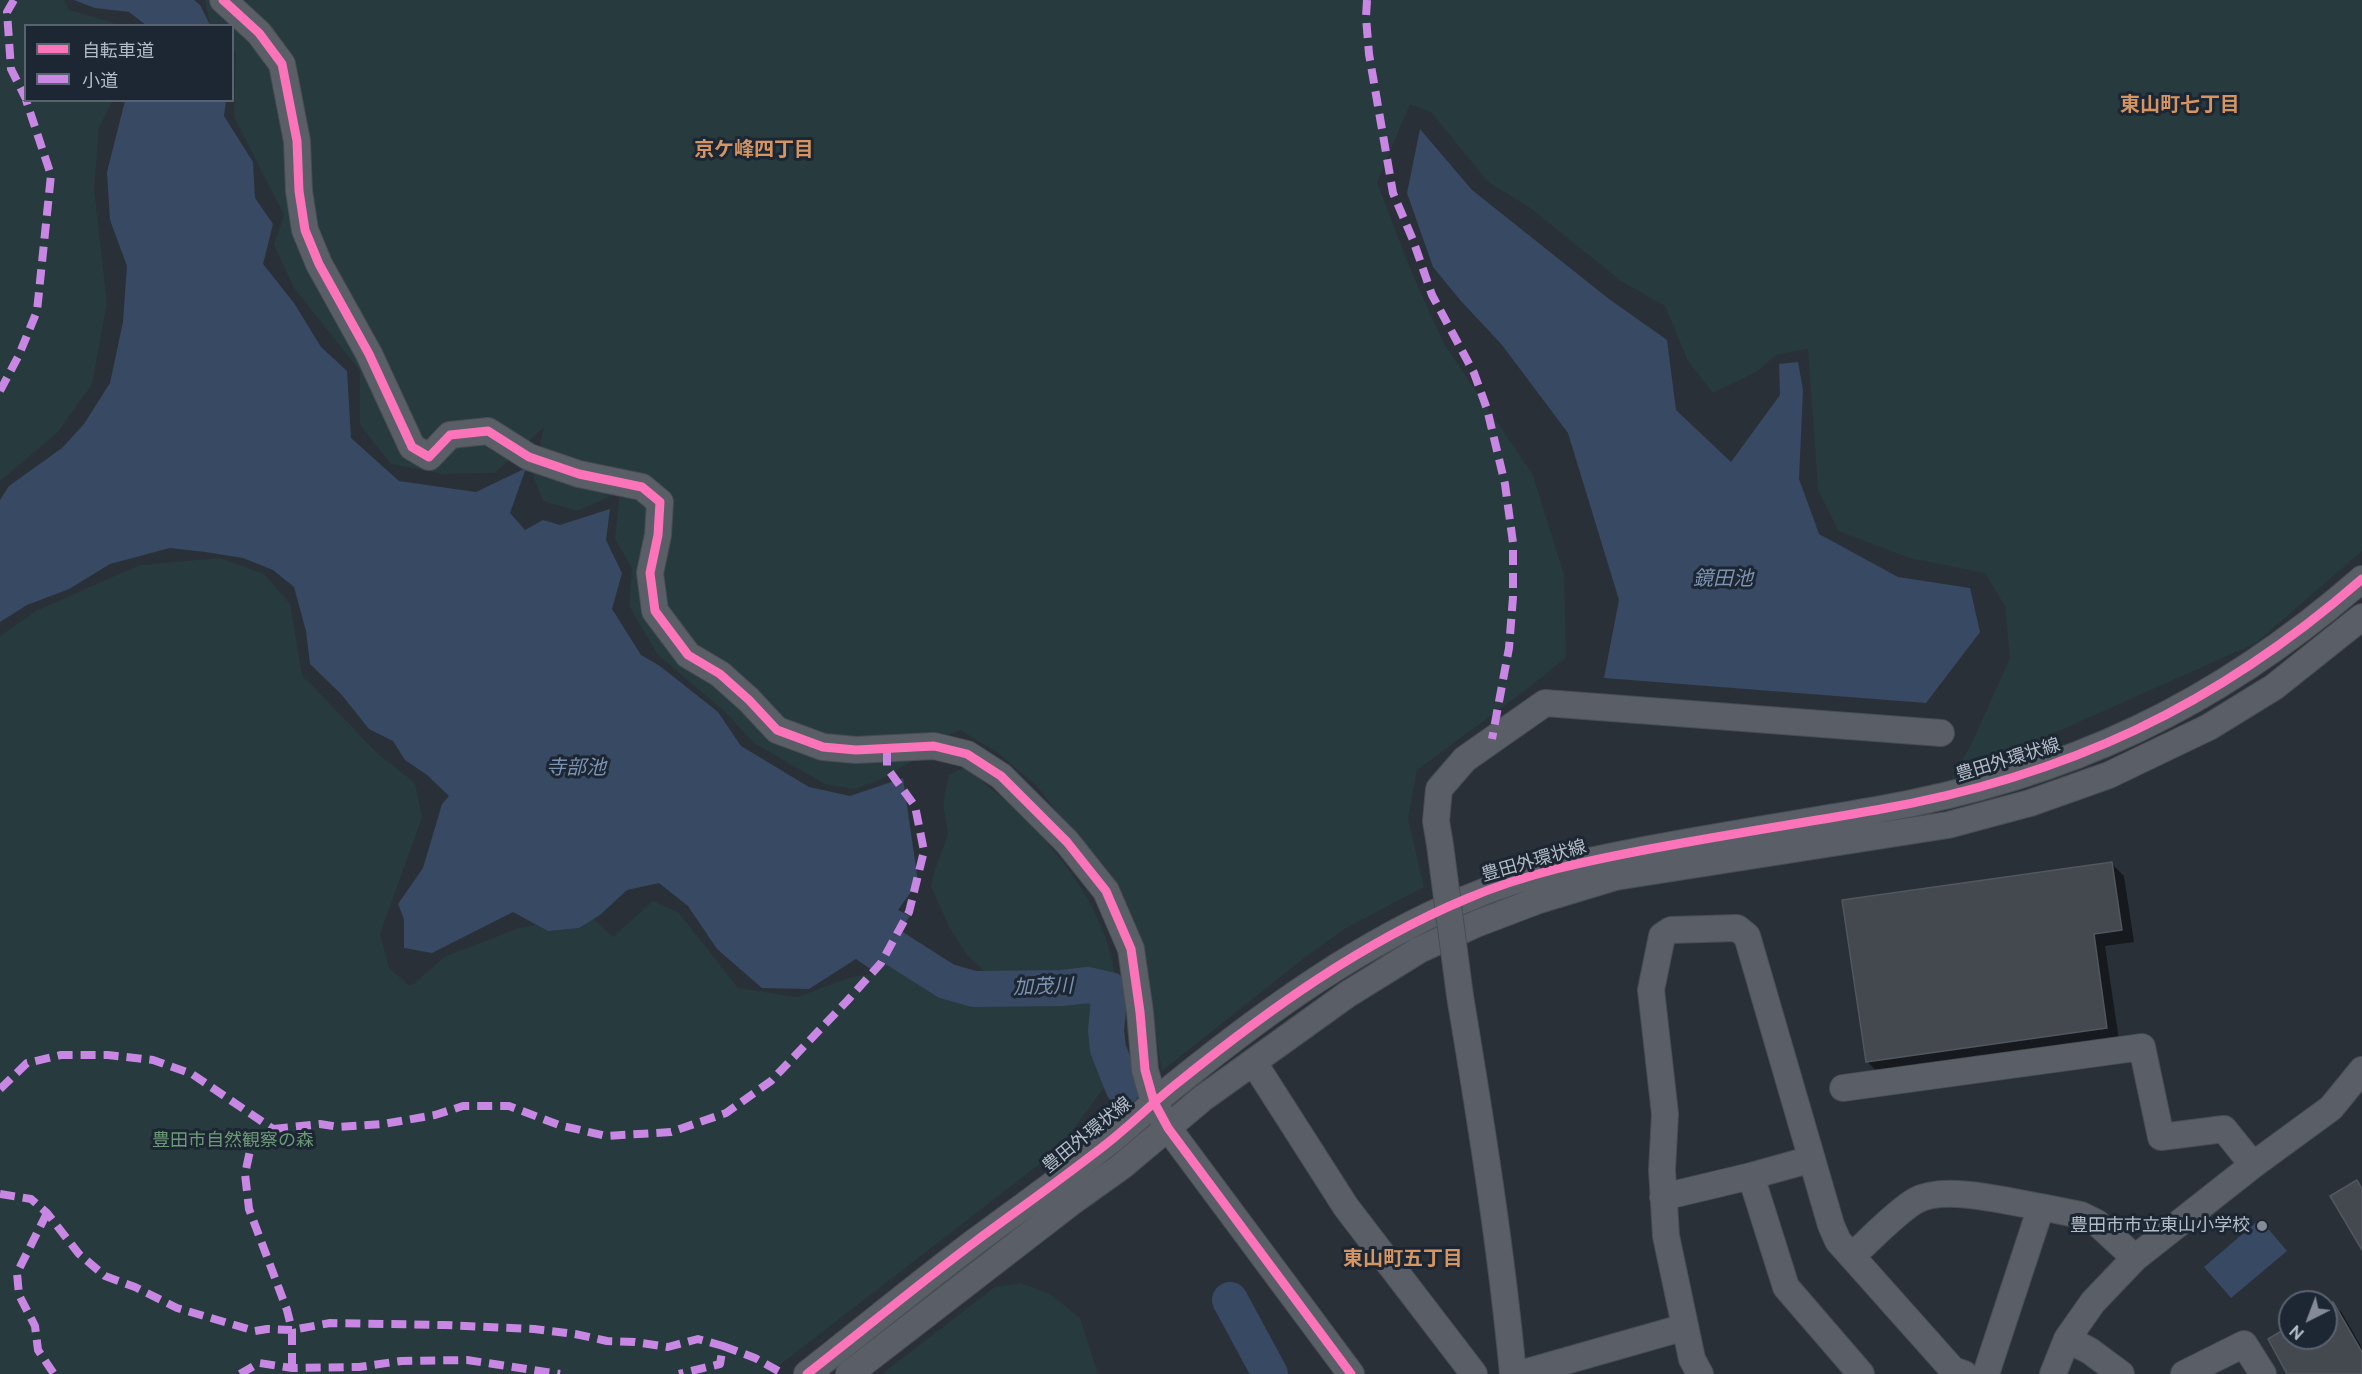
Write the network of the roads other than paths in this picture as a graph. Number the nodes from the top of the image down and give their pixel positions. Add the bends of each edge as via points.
1 (223, 0) edge
2 (2362, 579) edge
3 (2362, 616) edge
4 (1941, 733) dead end
5 (1254, 1064) junction
6 (2362, 1070) edge
7 (1843, 1088) dead end
8 (1154, 1102) junction
9 (1168, 1128) junction
10 (1812, 1159) junction
11 (2253, 1165) junction
12 (1750, 1176) junction
13 (1663, 1197) junction
14 (2041, 1207) junction
15 (1852, 1256) junction
16 (2135, 1258) junction
17 (1685, 1327) junction
18 (2067, 1339) junction
19 (807, 1374) edge
20 (849, 1374) edge
21 (1351, 1374) edge
22 (1474, 1374) edge
23 (1513, 1374) edge
24 (1520, 1374) edge
25 (1700, 1374) edge
26 (1861, 1374) edge
27 (1964, 1374) edge
28 (1986, 1374) edge
29 (2053, 1374) edge
30 (2121, 1374) edge
31 (2184, 1374) edge
32 (2263, 1374) edge

1 - 8 street via 259,33 282,64 297,141 305,230 412,447 429,458 450,435 488,431 529,457 579,474 642,487 660,502 650,573 655,611 688,655 720,674 777,730 823,747 856,750 934,746 967,754 1001,776 1059,834 1106,891 1131,949 1145,1070
2 - 8 street, 豊田外環状線 via 2259,661 2179,710 2068,759 1977,788 1880,810 1617,855 1536,874 1468,897 1406,926 1310,983
3 - 5 street via 2274,687 2209,727 2109,775 2030,803 1948,825 1616,878 1539,900 1419,950 1348,994
4 - 23 street, bridge via 1545,703 1465,759 1439,789 1436,821 1493,1198
5 - 9 street via 1203,1098
5 - 22 street via 1346,1207
6 - 11 street via 2331,1108
7 - 11 street via 2142,1047 2161,1137 2224,1129
8 - 9 street
8 - 19 street, 豊田外環状線 via 1107,1144
9 - 20 street
9 - 21 street
10 - 12 street
10 - 13 street via 1747,936 1737,928 1671,930 1662,936 1651,990 1665,1114
10 - 15 street via 1831,1225 1838,1241
11 - 16 street
12 - 13 street
12 - 26 street via 1786,1287
13 - 17 street via 1666,1236
14 - 15 street via 1947,1192 1928,1195 1913,1202
14 - 16 street via 2081,1215 2097,1223
14 - 28 street
15 - 27 street via 1953,1370
16 - 18 street via 2093,1302
17 - 24 street
17 - 25 street via 1692,1359
18 - 29 street
18 - 30 street
31 - 32 street via 2244,1344

